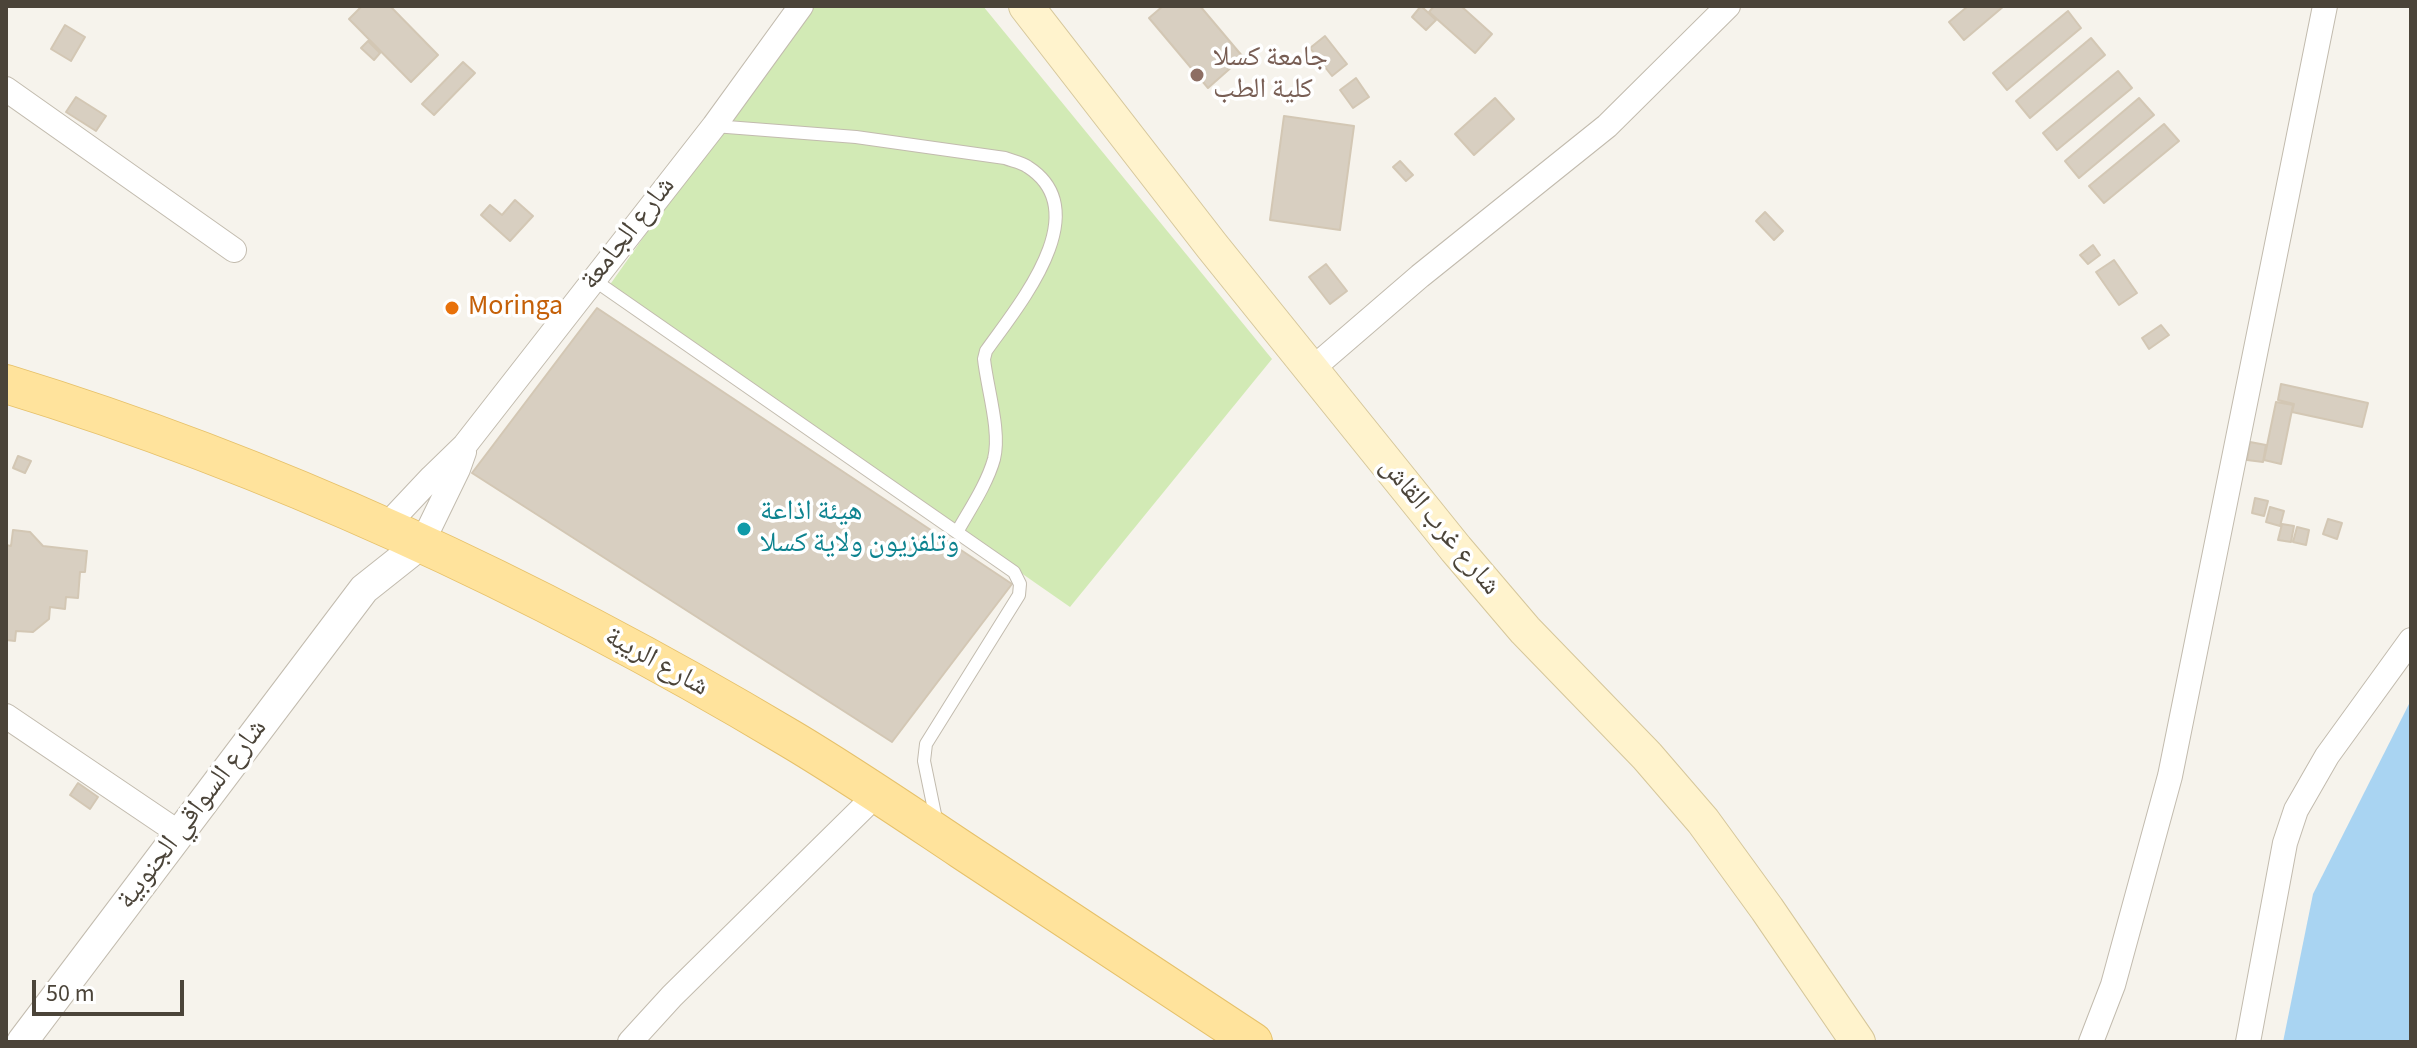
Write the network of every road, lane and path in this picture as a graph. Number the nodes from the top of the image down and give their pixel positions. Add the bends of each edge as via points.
1 (801, 6) edge
2 (1026, 6) edge
3 (1728, 6) edge
4 (2325, 6) edge
5 (6, 89) edge
6 (714, 126) junction
7 (234, 250) dead end
8 (594, 280) junction
9 (1312, 369) junction
10 (6, 384) edge
11 (465, 445) junction
12 (385, 527) junction
13 (957, 532) junction
14 (422, 543) junction
15 (364, 589) junction
16 (2411, 640) edge
17 (6, 716) edge
18 (877, 794) junction
19 (179, 833) junction
20 (940, 835) junction
21 (22, 1042) edge
22 (630, 1042) edge
23 (1253, 1042) edge
24 (1858, 1042) edge
25 (2091, 1042) edge
26 (2248, 1042) edge

1 - 6 street, شارع الجامعة
2 - 9 main road, شارع غرب القاش
3 - 9 street via 1607,126
4 - 25 street via 2170,776 2113,985
5 - 7 street
6 - 8 street, شارع الجامعة
6 - 13 lane via 856,137 1005,158 1027,165 1046,182 1054,202 1055,237 1034,283 986,351 994,458
8 - 11 street, شارع الجامعة
8 - 13 lane
9 - 24 main road, شارع غرب القاش via 1525,630 1703,821
10 - 12 main road, شارع الريبة via 157,434
11 - 12 street, شارع الجامعة
11 - 14 street
12 - 14 main road, شارع الريبة
12 - 15 street, شارع السواقي الجنوبية
13 - 20 lane via 1014,572 1020,584 1019,595 926,744 924,761
14 - 15 street, شارع السواقي الجنوبية
14 - 18 main road, شارع الريبة via 661,664
15 - 19 street, شارع السواقي الجنوبية
16 - 26 street via 2327,756 2296,810 2285,843
17 - 19 street
18 - 20 main road, شارع الريبة
18 - 22 street
19 - 21 street, شارع السواقي الجنوبية
20 - 23 main road, شارع الريبة

